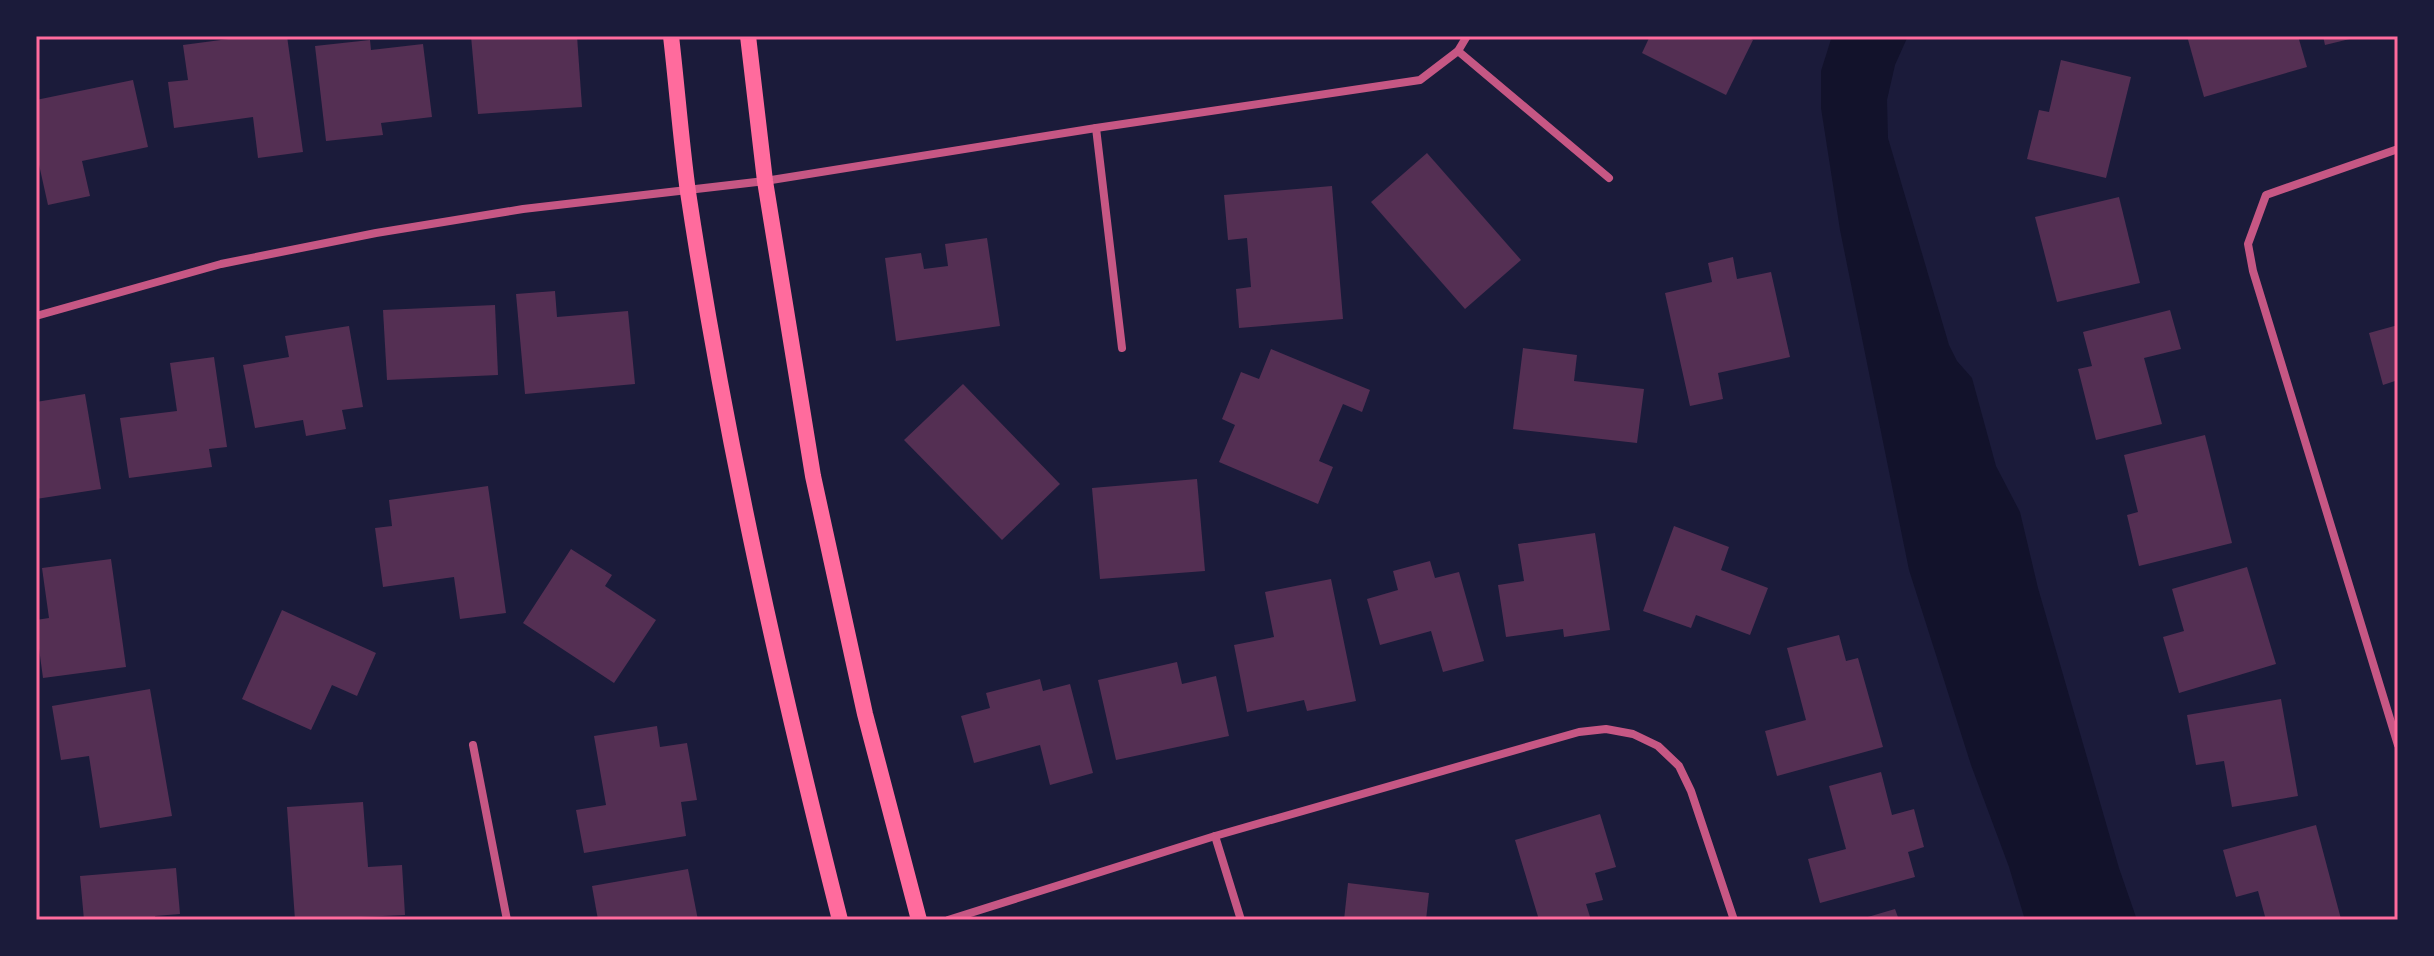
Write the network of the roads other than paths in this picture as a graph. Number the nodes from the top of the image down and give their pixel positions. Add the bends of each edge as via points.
1 (671, 36) edge
2 (748, 36) edge
3 (1467, 36) edge
4 (1458, 51) junction
5 (1096, 128) junction
6 (2398, 149) edge
7 (1609, 178) dead end
8 (765, 181) junction
9 (688, 191) junction
10 (36, 316) edge
11 (1122, 348) dead end
12 (473, 745) dead end
13 (2398, 745) edge
14 (1215, 836) junction
15 (507, 920) edge
16 (840, 920) edge
17 (919, 920) edge
18 (948, 920) edge
19 (1241, 920) edge
20 (1734, 920) edge

1 - 9 main road
2 - 8 main road
3 - 4 street
4 - 5 street via 1420,80
4 - 7 street
5 - 8 street
5 - 11 street
6 - 13 street via 2266,195 2248,244
8 - 9 street
8 - 17 main road via 813,476 865,714
9 - 10 street via 523,209 376,233 221,264
9 - 16 main road via 738,481 789,719
12 - 15 street
14 - 18 street
14 - 19 street
14 - 20 street via 1579,732 1606,729 1658,746 1679,766

